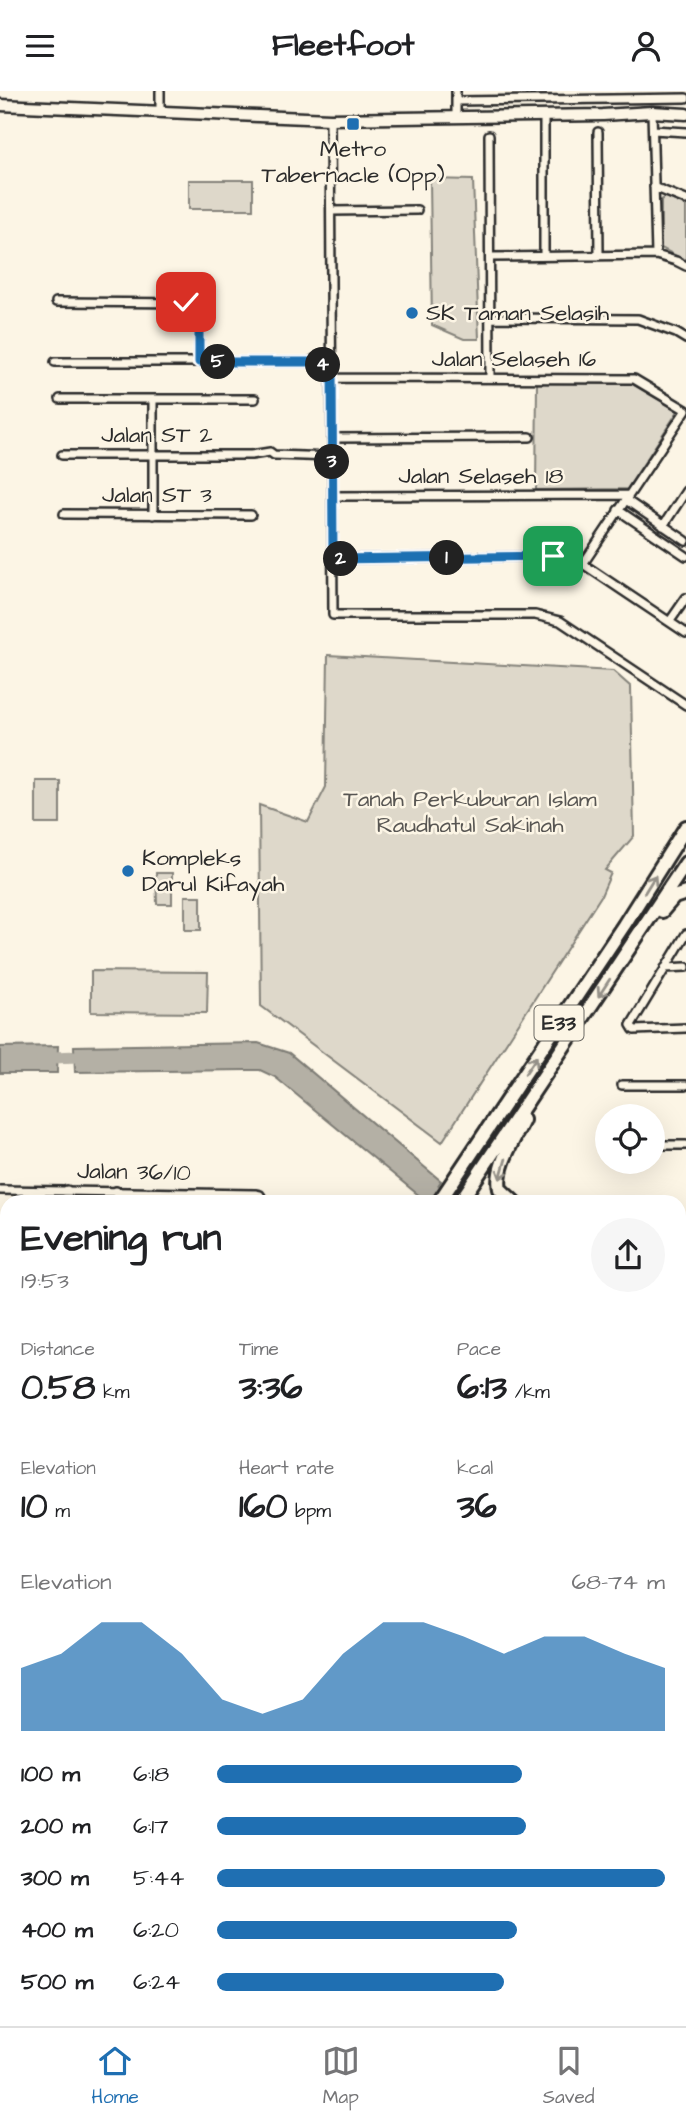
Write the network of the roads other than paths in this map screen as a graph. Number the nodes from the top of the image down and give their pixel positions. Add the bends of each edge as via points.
1 (160, 91) edge
2 (456, 91) edge
3 (686, 98) edge
4 (456, 101) junction
5 (0, 106) edge
6 (652, 112) junction
7 (160, 113) junction
8 (686, 114) edge
9 (544, 117) junction
10 (456, 118) junction
11 (330, 119) junction
12 (653, 130) junction
13 (598, 132) dead end
14 (686, 132) edge
15 (489, 135) dead end
16 (654, 187) junction
17 (686, 200) edge
18 (418, 210) dead end
19 (331, 211) junction
20 (656, 255) junction
21 (544, 256) junction
22 (599, 256) junction
23 (489, 257) junction
24 (686, 266) edge
25 (56, 302) dead end
26 (490, 318) junction
27 (686, 339) edge
28 (55, 362) dead end
29 (199, 362) junction
30 (332, 362) junction
31 (332, 378) junction
32 (490, 378) junction
33 (60, 399) dead end
34 (255, 399) dead end
35 (153, 400) junction
36 (686, 410) edge
37 (332, 437) junction
38 (530, 437) dead end
39 (62, 454) dead end
40 (153, 454) junction
41 (332, 457) junction
42 (686, 491) edge
43 (332, 496) junction
44 (627, 497) junction
45 (618, 510) junction
46 (64, 515) dead end
47 (153, 515) junction
48 (251, 515) dead end
49 (663, 526) junction
50 (686, 541) edge
51 (686, 556) edge
52 (333, 559) junction
53 (583, 563) junction
54 (686, 598) edge
55 (670, 621) junction
56 (685, 630) edge
57 (686, 705) edge
58 (686, 827) edge
59 (686, 863) edge
60 (686, 893) edge
61 (686, 934) edge
62 (625, 955) junction
63 (686, 967) edge
64 (665, 968) junction
65 (686, 1028) edge
66 (686, 1084) edge
67 (622, 1085) dead end
68 (537, 1087) junction
69 (665, 1145) edge
70 (686, 1145) edge
71 (0, 1190) edge
72 (67, 1190) junction
73 (116, 1191) junction
74 (67, 1195) edge
75 (116, 1195) edge
76 (260, 1195) edge
77 (444, 1195) edge
78 (464, 1195) edge
79 (506, 1195) edge

1 - 7 street
2 - 4 street
3 - 4 street
4 - 10 street
5 - 7 street
6 - 8 street
6 - 9 street
6 - 12 street
7 - 11 street
9 - 10 street
9 - 21 street
10 - 11 street
11 - 19 street
12 - 14 street
12 - 16 street
13 - 22 street
15 - 23 street
16 - 17 street
16 - 20 street
18 - 19 street
19 - 30 street
20 - 22 street
20 - 24 street
21 - 22 street
21 - 23 street
23 - 26 street
25 - 29 street via 194,303 199,308
26 - 27 street via 638,319
26 - 32 street
28 - 29 street
29 - 30 street
30 - 31 street
31 - 32 street, Jalan Selaseh 16
31 - 37 street
32 - 36 street, Jalan Selaseh 16 via 634,379
33 - 35 street
34 - 35 street
35 - 40 street
36 - 44 street
37 - 38 street
37 - 41 street
39 - 40 street, Jalan ST 2
40 - 41 street, Jalan ST 2
40 - 47 street
41 - 43 street
42 - 49 street
43 - 44 street, Jalan Selaseh 18
43 - 52 street
44 - 45 street
44 - 49 street
45 - 51 street
45 - 53 street
46 - 47 street, Jalan ST 3
47 - 48 street, Jalan ST 3
49 - 50 street
52 - 53 street via 553,556
52 - 57 street via 333,615 535,615 561,621
53 - 55 street
54 - 55 street
55 - 56 street
77 -> 58 highway, E33
59 - 62 highway, E33
60 - 62 highway via 674,897
61 - 64 street
62 -> 68 highway, E33
63 - 64 street
64 - 65 street via 631,1025 634,1030
66 - 67 street
68 - 78 highway, E33
68 -> 79 highway via 501,1168 500,1189
69 - 70 street
71 - 72 street, Jalan 36/10
72 - 73 street, Jalan 36/10
72 - 74 street
73 - 75 street
73 - 76 street, Jalan 36/10

